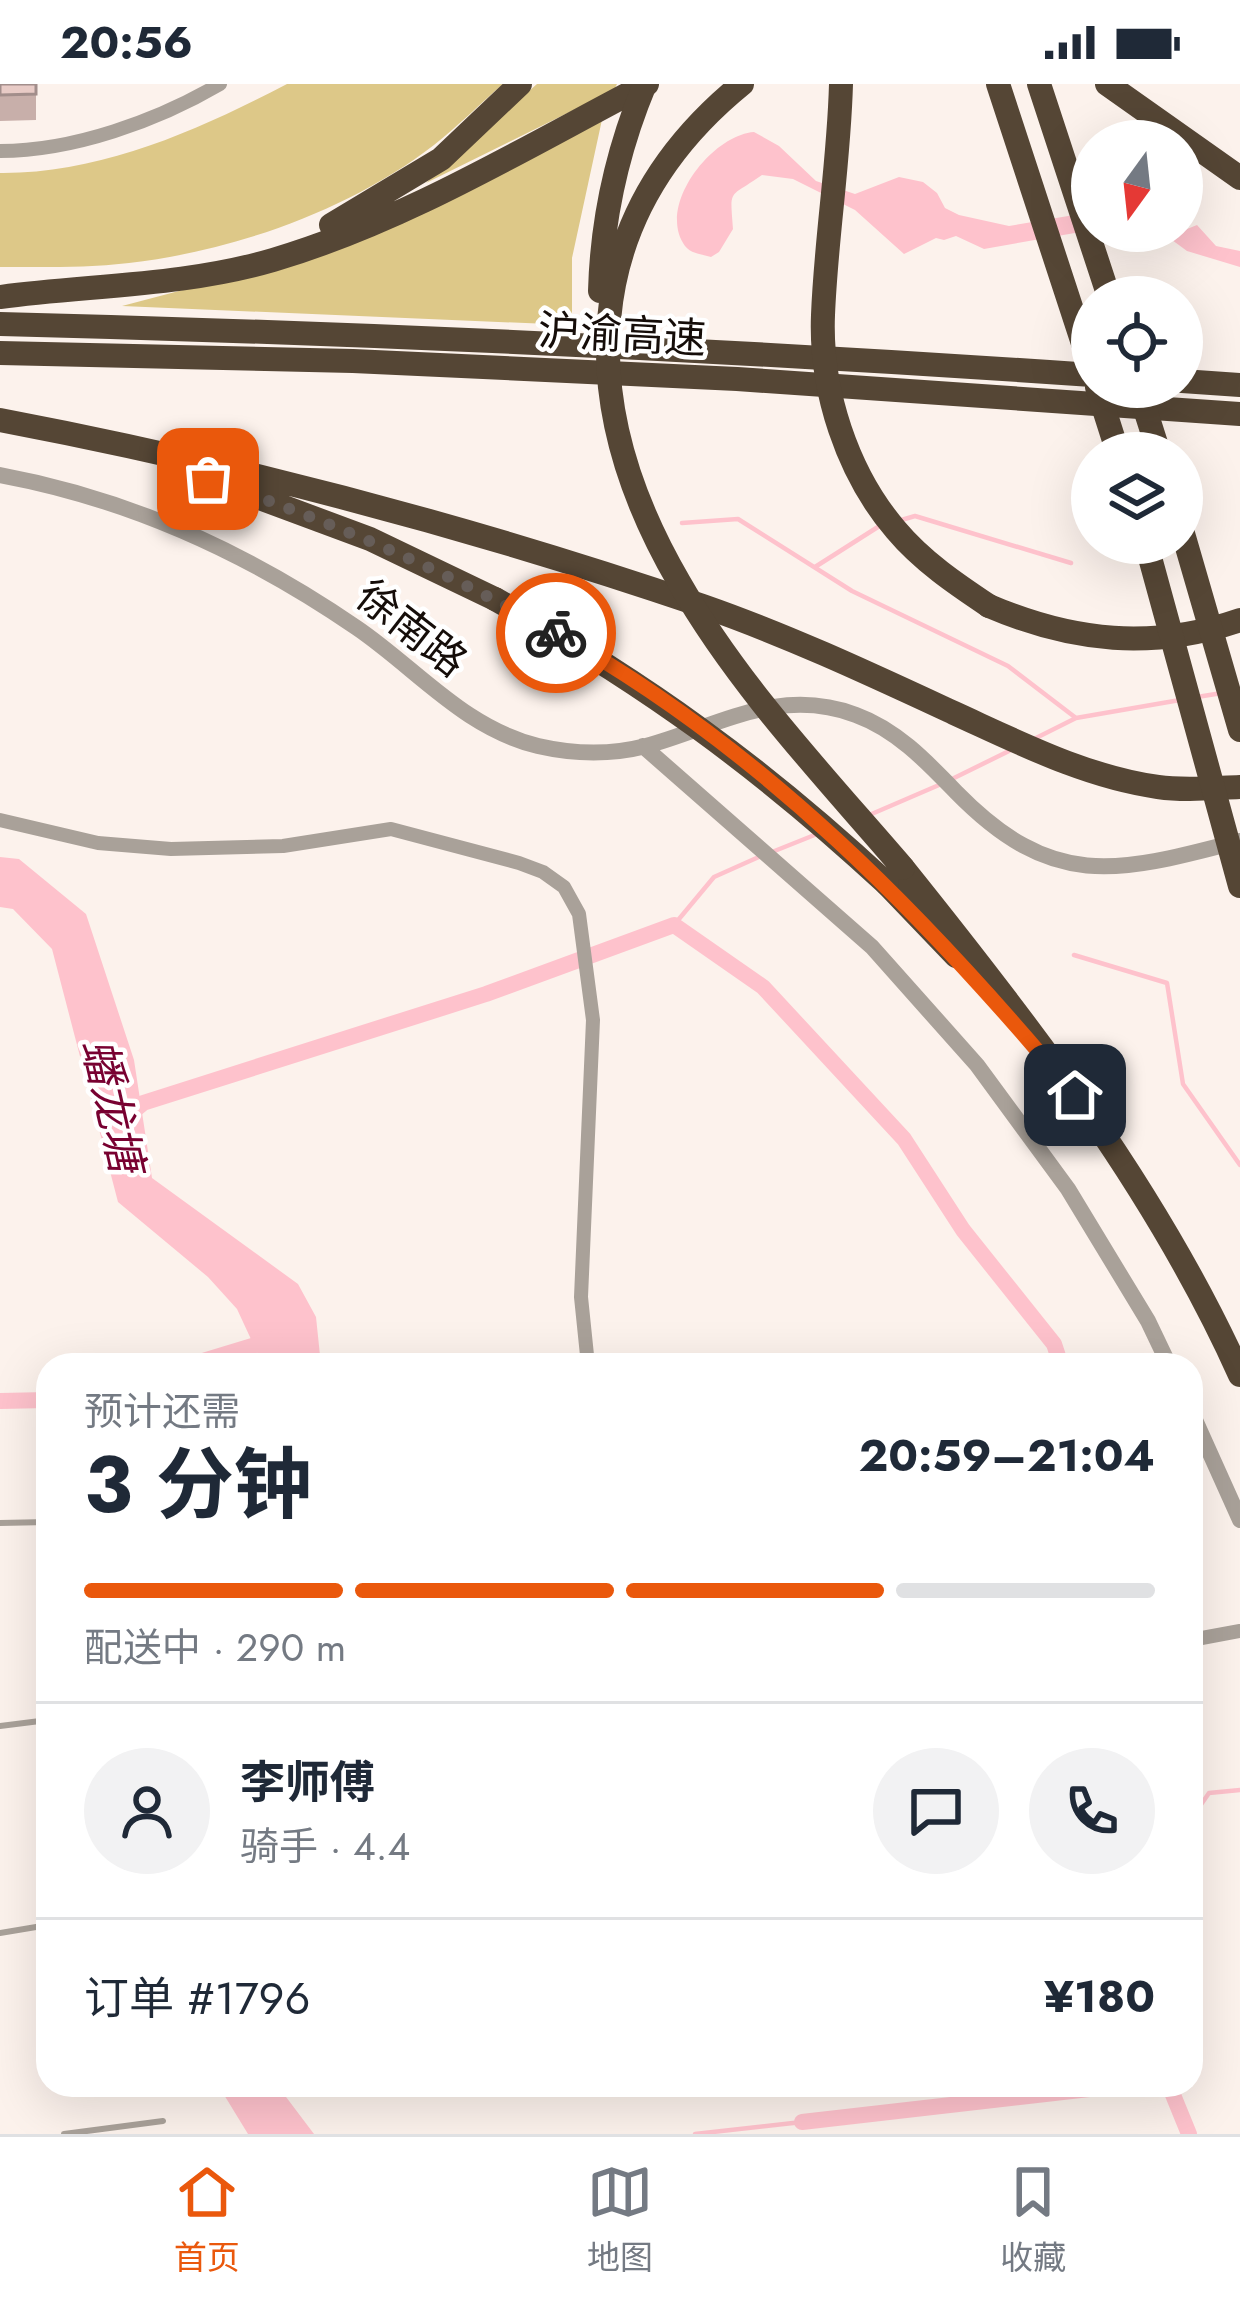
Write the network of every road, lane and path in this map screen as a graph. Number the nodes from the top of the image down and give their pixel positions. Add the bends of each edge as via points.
1 (220, 84) edge
2 (520, 84) edge
3 (646, 84) edge
4 (742, 84) edge
5 (841, 84) edge
6 (998, 84) edge
7 (1039, 84) edge
8 (1107, 84) edge
9 (0, 151) edge
10 (1240, 178) edge
11 (1102, 276) edge
12 (174, 280) junction
13 (0, 298) edge
14 (1071, 308) edge
15 (0, 324) edge
16 (0, 354) edge
17 (1071, 372) edge
18 (1203, 382) edge
19 (1240, 385) edge
20 (1240, 414) edge
21 (615, 416) junction
22 (0, 421) edge
23 (0, 475) edge
24 (1152, 564) edge
25 (1192, 564) edge
26 (1240, 620) edge
27 (1240, 730) edge
28 (643, 746) junction
29 (1240, 787) edge
30 (0, 820) edge
31 (1240, 841) edge
32 (895, 876) junction
33 (1240, 886) edge
34 (586, 1353) edge
35 (1163, 1353) edge
36 (1240, 1375) edge
37 (1203, 1438) edge
38 (1240, 1520) edge
39 (36, 1522) edge
40 (0, 1523) edge
41 (1240, 1631) edge
42 (1203, 1638) edge
43 (36, 1722) edge
44 (0, 1726) edge
45 (36, 1927) edge
46 (0, 1933) edge
47 (163, 2121) dead end
48 (64, 2134) edge

1 - 9 street via 106,133
2 - 12 highway via 441,159 357,212 268,252
3 - 12 highway via 364,227 271,261
3 - 21 highway, bridge via 618,156 603,236 602,355
4 - 21 highway, bridge via 690,130 650,182 625,241 609,309
5 - 26 highway, bridge via 823,321 827,374 862,481 896,530 989,606 1064,633 1144,641
6 - 14 highway
7 - 11 highway
8 - 10 highway
12 - 13 highway
15 - 17 highway, 沪渝高速 via 422,336
16 - 20 highway, 沪渝高速 via 737,379
18 - 19 highway
21 - 32 highway, bridge via 638,500 679,582
22 - 29 highway via 168,456 558,559 708,608 1076,766 1161,788
22 - 32 highway, bridge via 166,465 433,567 638,683
23 - 28 street, 徐南路 via 141,513 236,554 309,595 501,734 577,752
24 - 33 highway, bridge
25 - 27 highway, bridge
28 - 31 street, 徐南路 via 744,710 801,704 884,728 1032,850 1083,867 1136,867
28 - 35 street via 872,947 976,1065 1069,1189
30 - 34 street via 98,843 171,849 403,831 543,872 571,895 593,1020
32 - 36 highway via 1022,1016 1152,1211
37 - 38 street
39 - 40 lane
41 - 42 street
43 - 44 lane
45 - 46 lane
47 - 48 lane

